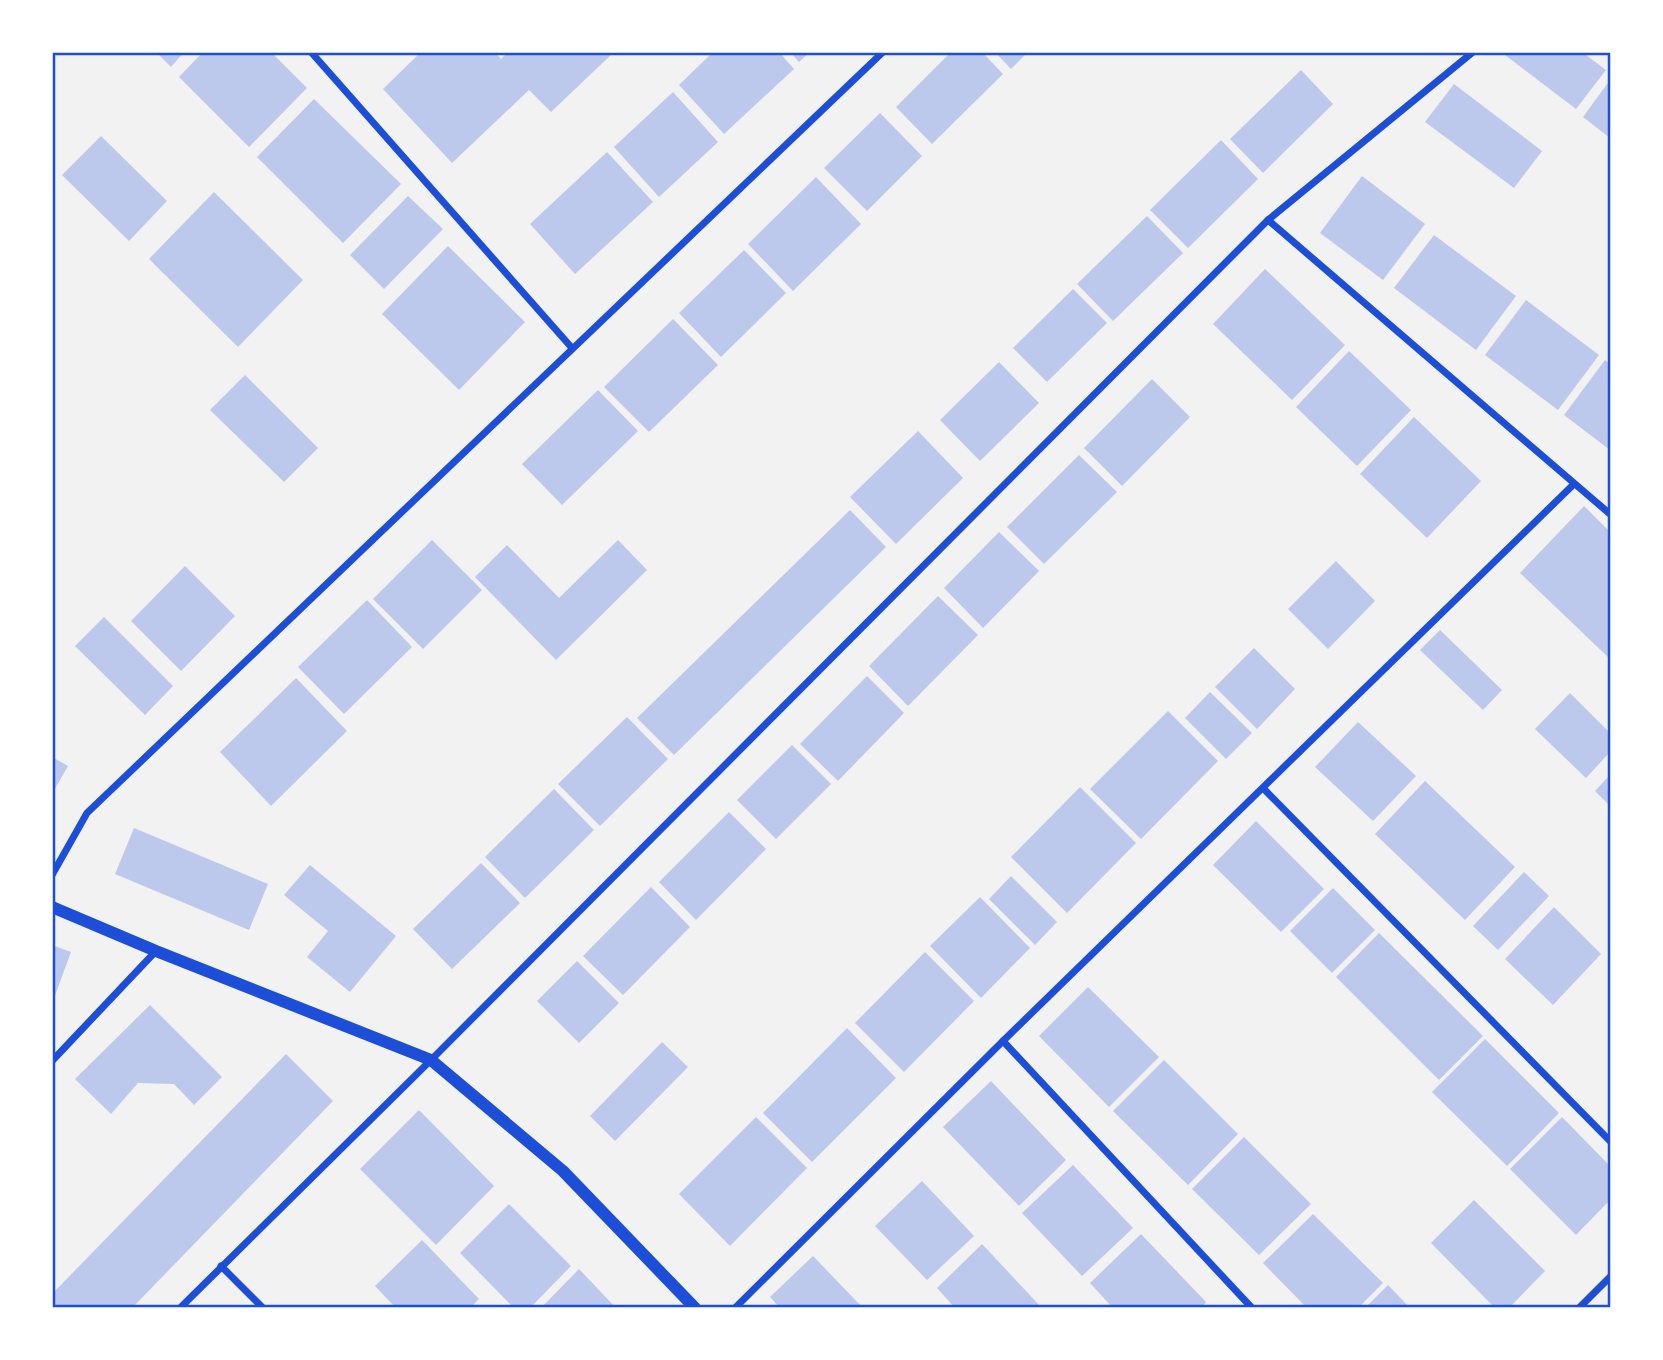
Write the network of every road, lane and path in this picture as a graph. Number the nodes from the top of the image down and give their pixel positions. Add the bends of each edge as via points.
1 (311, 52) edge
2 (883, 52) edge
3 (1473, 52) edge
4 (1268, 220) junction
5 (572, 348) junction
6 (1574, 484) junction
7 (1611, 514) edge
8 (1263, 788) junction
9 (52, 875) edge
10 (52, 907) edge
11 (156, 951) junction
12 (1003, 1041) junction
13 (431, 1060) junction
14 (52, 1061) edge
15 (1611, 1141) edge
16 (221, 1266) junction
17 (1611, 1277) edge
18 (180, 1307) edge
19 (263, 1307) edge
20 (695, 1307) edge
21 (736, 1307) edge
22 (1252, 1307) edge
23 (1579, 1307) edge

1 - 5 street
2 - 5 street
3 - 4 street
4 - 6 street
4 - 13 street
5 - 9 street via 87,813
6 - 7 street
6 - 8 street
8 - 12 street
8 - 15 street
10 - 11 street
11 - 13 street
11 - 14 street
12 - 21 street
12 - 22 street
13 - 16 street
13 - 20 street via 563,1171
16 - 18 street
16 - 19 street
17 - 23 street

